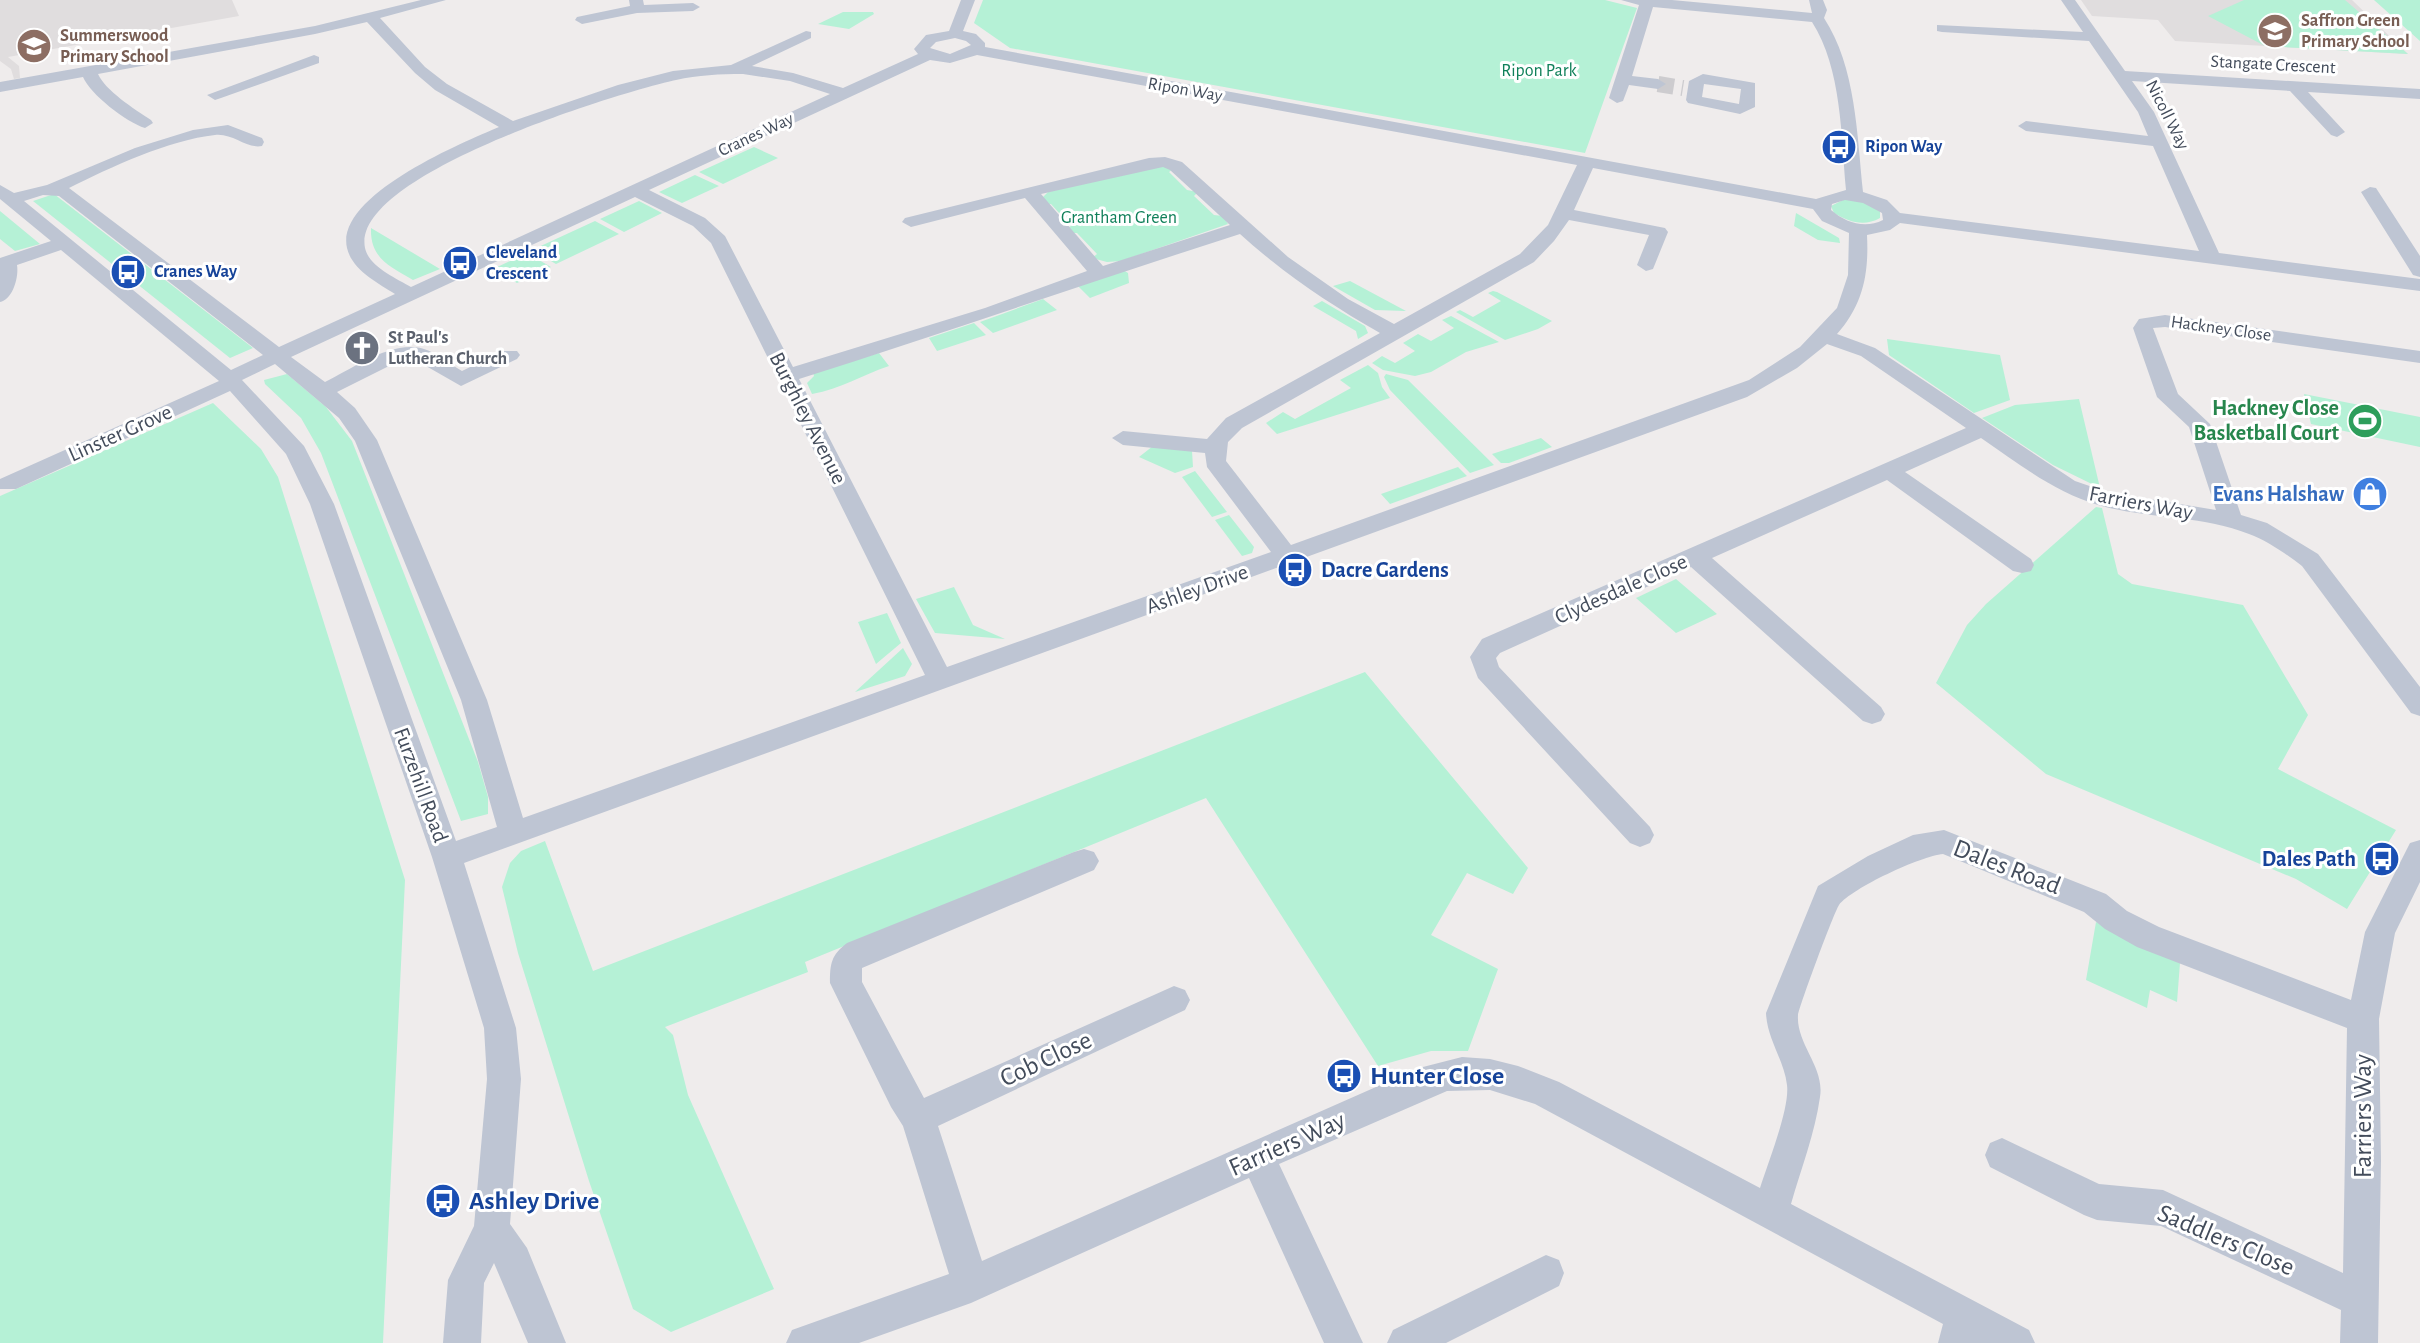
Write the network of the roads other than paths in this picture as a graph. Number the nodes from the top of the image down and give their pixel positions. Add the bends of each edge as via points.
1 (439, 0) edge
2 (968, 0) edge
3 (1628, 0) edge
4 (1816, 0) edge
5 (2068, 0) edge
6 (1647, 3) junction
7 (637, 4) edge
8 (693, 7) dead end
9 (371, 17) junction
10 (1817, 18) junction
11 (582, 20) dead end
12 (1942, 28) dead end
13 (955, 34) junction
14 (806, 35) dead end
15 (2094, 37) junction
16 (236, 44) junction
17 (975, 50) junction
18 (928, 55) junction
19 (314, 60) dead end
20 (736, 68) junction
21 (89, 70) junction
22 (276, 73) junction
23 (2124, 76) junction
24 (1623, 79) junction
25 (1658, 84) tunnel mouth
26 (2294, 86) junction
27 (0, 87) edge
28 (844, 94) junction
29 (2420, 94) edge
30 (215, 95) dead end
31 (1617, 98) dead end
32 (145, 123) dead end
33 (2026, 126) dead end
34 (513, 128) junction
35 (2337, 132) dead end
36 (256, 142) dead end
37 (2160, 142) junction
38 (1587, 162) junction
39 (53, 189) junction
40 (637, 191) junction
41 (1029, 192) junction
42 (2370, 192) dead end
43 (6, 195) edge
44 (1855, 195) junction
45 (1821, 205) junction
46 (1565, 214) junction
47 (1893, 217) junction
48 (911, 222) dead end
49 (1242, 227) junction
50 (1858, 229) junction
51 (65, 242) junction
52 (3, 259) edge
53 (2212, 259) junction
54 (1646, 265) dead end
55 (2420, 271) edge
56 (1099, 273) junction
57 (2420, 285) edge
58 (0, 296) edge
59 (412, 296) junction
60 (1395, 333) junction
61 (1823, 336) junction
62 (278, 355) junction
63 (510, 355) dead end
64 (2420, 357) edge
65 (787, 376) junction
66 (231, 380) junction
67 (323, 391) junction
68 (1981, 430) junction
69 (1123, 438) dead end
70 (1215, 447) junction
71 (1889, 471) junction
72 (8, 484) dead end
73 (2231, 520) junction
74 (1287, 556) junction
75 (1695, 557) junction
76 (2022, 565) dead end
77 (941, 682) junction
78 (2420, 706) edge
79 (1872, 714) dead end
80 (513, 833) junction
81 (1640, 835) dead end
82 (2420, 852) edge
83 (447, 857) junction
84 (1084, 861) dead end
85 (1174, 1000) dead end
86 (2363, 1019) junction
87 (918, 1118) junction
88 (2002, 1155) dead end
89 (1258, 1158) junction
90 (1771, 1212) junction
91 (492, 1229) junction
92 (1546, 1273) dead end
93 (971, 1285) junction
94 (2360, 1300) junction
95 (1960, 1329) edge
96 (462, 1343) edge
97 (547, 1343) edge
98 (805, 1343) edge
99 (1344, 1343) edge
100 (1406, 1343) edge
101 (2016, 1343) edge
102 (2359, 1343) edge

1 - 9 street
2 - 13 street
3 - 6 street
4 - 10 street
5 - 15 street, Nicoll Way
6 - 10 street
6 - 24 street
7 - 8 street
7 - 11 street
9 - 16 street
9 - 34 street via 441,87
10 - 44 street via 1824,25 1836,68
12 - 15 street
13 - 17 street, Ripon Way via 976,40
13 - 18 street via 925,41 921,49
14 - 20 street
15 - 23 street, Nicoll Way
16 - 21 street
16 - 22 street via 240,55
17 - 18 street, Ripon Way via 952,58
17 - 38 street, Ripon Way
18 - 28 street, Cranes Way
19 - 22 street
20 - 28 street via 792,75
20 - 34 street via 633,84
21 - 27 street
21 - 32 street via 108,99
22 - 30 street
23 - 26 street, Stangate Crescent
23 - 37 street, Nicoll Way
24 - 25 street
24 - 31 street
26 - 29 street, Stangate Crescent
26 - 35 street
28 - 40 street, Cranes Way
33 - 37 street
34 - 59 street via 401,180 360,220 355,245 359,256
36 - 39 street, Furzehill Road via 230,129 217,130 159,146
37 - 53 street, Nicoll Way
38 - 45 street, Ripon Way
38 - 46 street
39 - 43 street, Furzehill Road
39 - 62 street via 63,191
40 - 59 street, Cranes Way
40 - 65 street, Burghley Avenue via 699,222 719,240
41 - 48 street
41 - 49 street via 1165,162 1176,166
41 - 56 street
42 - 55 street
43 - 51 street, Furzehill Road
44 - 45 street, Ripon Way via 1836,195
44 - 47 street via 1877,201
45 - 50 street, Ripon Way via 1827,217
46 - 54 street via 1659,232
46 - 60 street via 1527,258
47 - 50 street via 1887,226
47 - 53 street
49 - 56 street
49 - 60 street via 1308,281
50 - 61 street, Ashley Drive via 1853,293
51 - 52 street
51 - 66 street, Furzehill Road
52 - 58 street via 9,272
53 - 57 street
56 - 65 street
59 - 62 street, Cranes Way
60 - 70 street via 1234,423
61 - 68 street, Farriers Way via 1868,352
61 - 74 street, Ashley Drive via 1775,375 1713,404
62 - 66 street
62 - 67 street
63 - 67 street via 461,380 421,354 402,353
64 - 73 street, Hackney Close via 2165,321 2146,323 2143,328 2168,397 2199,424
65 - 77 street, Burghley Avenue
66 - 72 street, Linster Grove
66 - 83 street, Furzehill Road via 296,451 322,504
67 - 80 street via 347,413 372,455 474,700
68 - 71 street, Clydesdale Close
68 - 73 street, Farriers Way via 2084,493
69 - 70 street
70 - 74 street via 1215,462
71 - 75 street, Clydesdale Close
71 - 76 street
73 - 78 street, Farriers Way via 2276,537 2310,560
74 - 77 street, Ashley Drive
75 - 79 street
75 - 81 street, Clydesdale Close via 1491,646 1483,657 1487,671
77 - 80 street, Ashley Drive
80 - 83 street, Ashley Drive
82 - 86 street, Farriers Way via 2380,932
83 - 91 street, Furzehill Road via 500,1028 504,1079
84 - 87 street via 846,962 846,983
85 - 87 street, Cob Close
86 - 90 street, Dales Road via 2148,937 2095,903 1951,843 1923,844 1829,895 1824,905 1782,1013 1781,1029 1805,1081
86 - 94 street, Farriers Way
87 - 93 street
88 - 94 street, Saddlers Close via 2097,1202 2163,1208
89 - 90 street, Farriers Way via 1431,1079 1452,1073 1496,1074 1547,1093
89 - 93 street, Farriers Way
89 - 99 street
90 - 95 street, Farriers Way
91 - 96 street, Furzehill Road via 466,1280
91 - 97 street via 514,1261
92 - 100 street
93 - 98 street, Farriers Way
94 - 102 street, Farriers Way
95 - 101 street, Farriers Way

